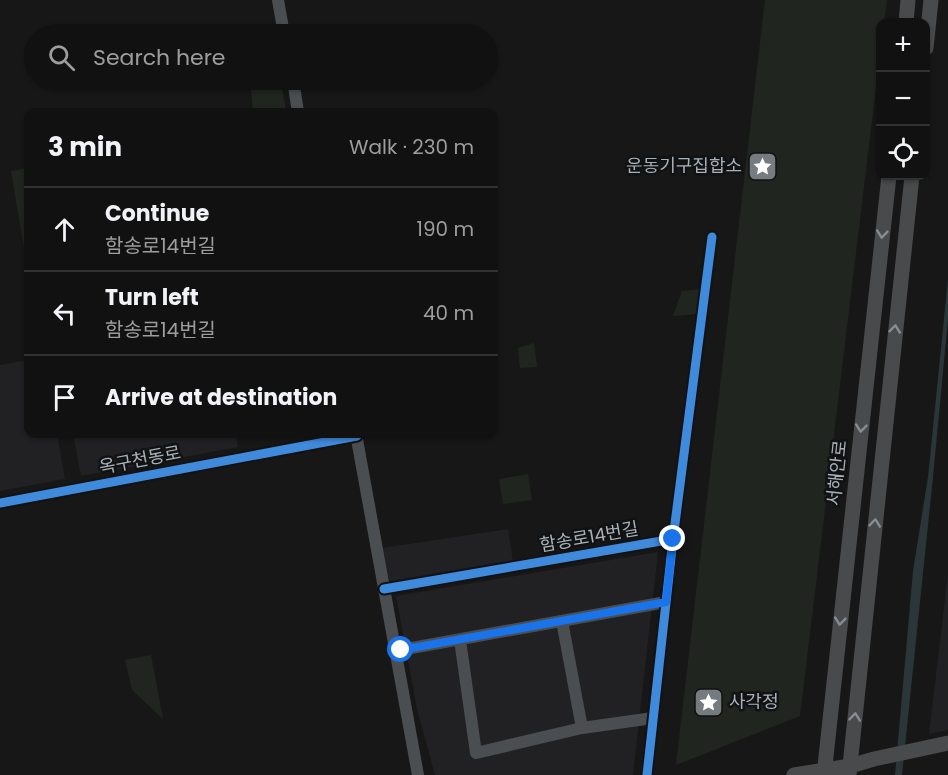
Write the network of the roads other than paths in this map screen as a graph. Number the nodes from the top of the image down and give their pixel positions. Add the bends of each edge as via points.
1 (278, 0) edge
2 (908, 0) edge
3 (931, 0) edge
4 (906, 18) edge
5 (929, 18) edge
6 (282, 24) edge
7 (294, 90) edge
8 (297, 108) edge
9 (889, 180) edge
10 (912, 180) edge
11 (712, 237) dead end
12 (340, 438) edge
13 (357, 438) edge
14 (0, 502) edge
15 (673, 539) junction
16 (384, 589) junction
17 (666, 602) junction
18 (562, 621) junction
19 (460, 639) junction
20 (395, 651) junction
21 (653, 718) junction
22 (582, 728) junction
23 (948, 743) edge
24 (850, 770) edge
25 (824, 772) edge
26 (418, 775) edge
27 (647, 775) edge
28 (794, 775) edge

1 - 6 street
2 - 4 main road
3 - 5 main road
7 - 8 street
9 -> 25 main road, 서해안로
24 -> 10 main road
11 - 15 street
12 - 14 street, 옥구천동로
13 - 16 street
15 - 16 street, 함송로14번길
15 - 17 street
16 - 20 street
17 - 18 street
17 - 21 street
18 - 19 street
18 - 22 street
19 - 20 street
19 - 22 street via 476,753
20 - 26 street
21 - 22 street
21 - 27 street
23 - 24 main road via 874,759
24 - 25 main road
25 - 28 main road

